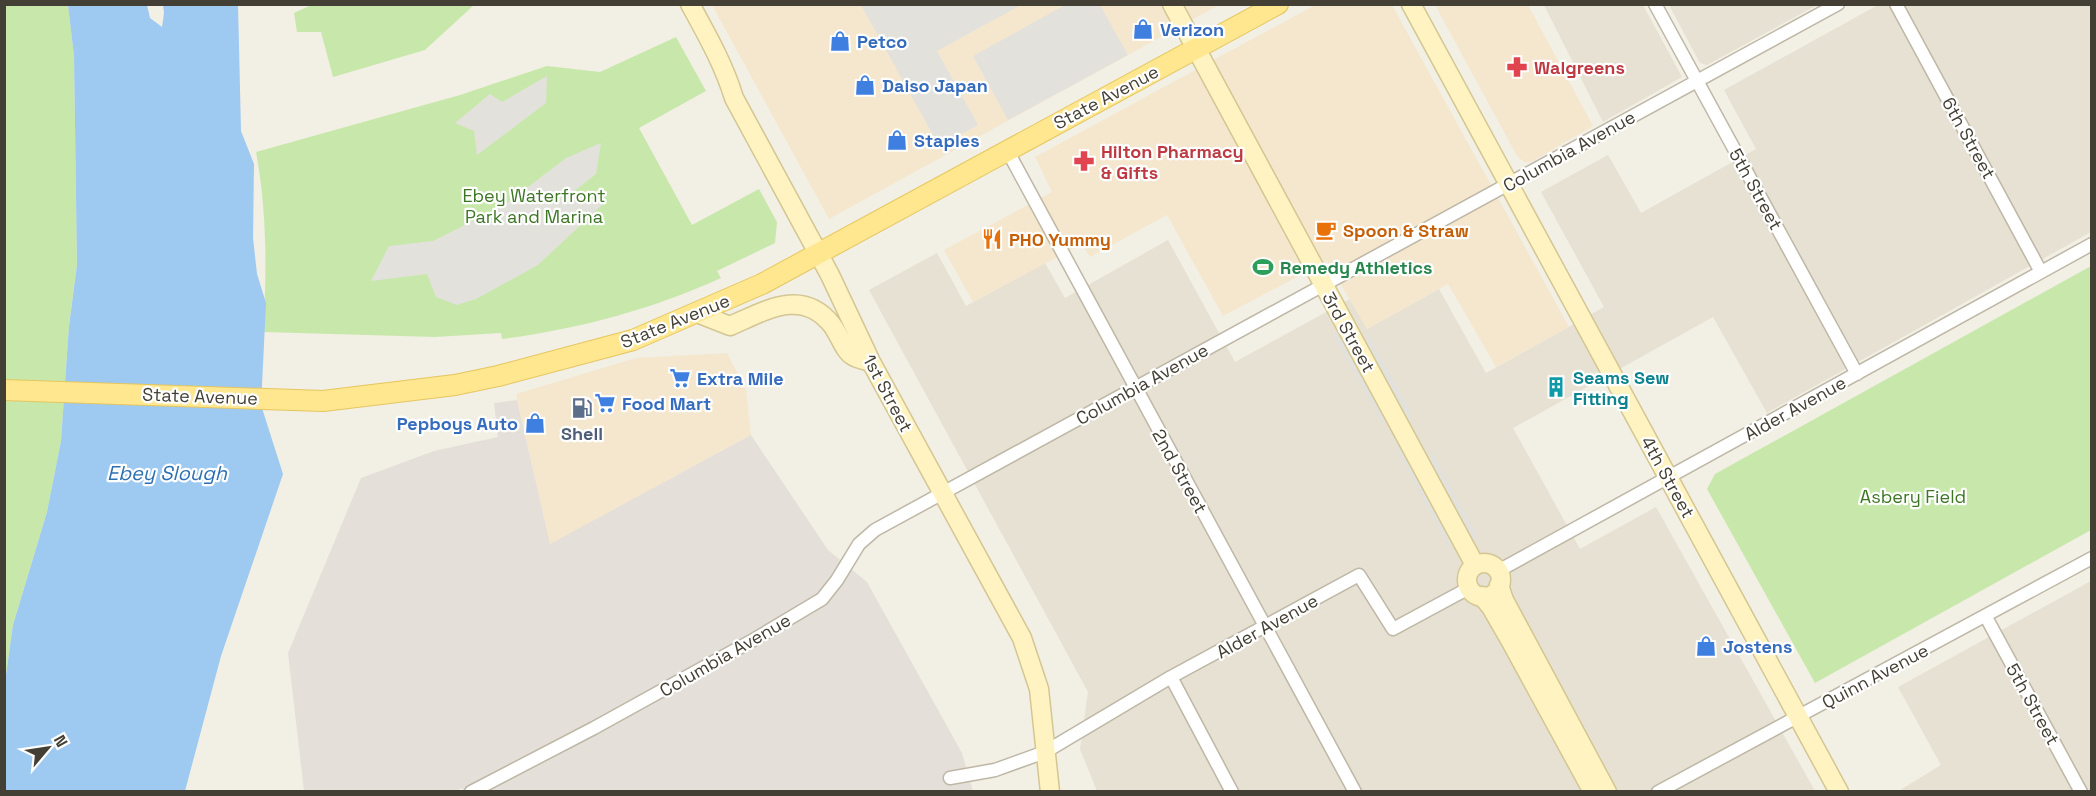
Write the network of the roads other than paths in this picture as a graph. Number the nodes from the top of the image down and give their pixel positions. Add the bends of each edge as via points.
1 (690, 4) edge
2 (1172, 4) edge
3 (1278, 4) edge
4 (1410, 4) edge
5 (1656, 4) edge
6 (1838, 4) edge
7 (1896, 4) edge
8 (1197, 49) junction
9 (1697, 81) junction
10 (1007, 150) junction
11 (1508, 184) junction
12 (2091, 244) edge
13 (818, 254) junction
14 (2041, 272) junction
15 (1323, 285) junction
16 (697, 313) junction
17 (871, 362) junction
18 (1857, 374) junction
19 (1135, 387) junction
20 (4, 390) edge
21 (1669, 478) junction
22 (943, 493) junction
23 (2091, 558) edge
24 (1475, 565) junction
25 (1499, 578) junction
26 (1475, 592) junction
27 (1986, 616) junction
28 (1265, 627) junction
29 (1171, 677) junction
30 (1799, 717) junction
31 (1046, 752) junction
32 (951, 778) dead end
33 (471, 792) edge
34 (1050, 792) edge
35 (1232, 792) edge
36 (1355, 792) edge
37 (1593, 792) edge
38 (1607, 792) edge
39 (1658, 792) edge
40 (1839, 792) edge
41 (2080, 792) edge

1 - 13 street, 1st Street via 725,69 734,98
2 - 8 street, 3rd Street
3 - 8 main road, State Avenue
4 - 11 street, 4th Street
5 - 9 street, 5th Street
6 - 9 street, Columbia Avenue
7 - 14 street, 6th Street
8 - 10 main road, State Avenue
8 - 15 street, 3rd Street
9 - 11 street, Columbia Avenue
9 - 18 street, 5th Street
10 - 13 main road, State Avenue
10 - 19 street, 2nd Street
11 - 15 street, Columbia Avenue
11 - 21 street, 4th Street
12 - 14 street, Alder Avenue
13 - 16 main road, State Avenue
13 - 17 street, 1st Street
14 - 18 street, Alder Avenue
15 - 19 street, Columbia Avenue
15 - 24 street, 3rd Street
16 - 17 street via 730,326 787,303 804,306 832,325 851,355
16 - 20 main road, State Avenue via 633,340 498,376 323,401
17 - 22 street, 1st Street
18 - 21 street, Alder Avenue
19 - 22 street, Columbia Avenue
19 - 28 street, 2nd Street
21 - 25 street, Alder Avenue
21 - 30 street, 4th Street
22 - 31 street, 1st Street via 1022,638 1039,689
22 - 33 street, Columbia Avenue via 875,530 859,544 822,599 604,723
23 - 27 street, Quinn Avenue
24 - 25 street via 1488,563
24 - 26 street via 1467,575
25 - 26 street via 1492,594
25 - 38 street via 1504,600
26 - 28 street, Alder Avenue via 1393,630 1359,575
26 - 37 street via 1491,607
27 - 30 street, Quinn Avenue
27 - 41 street, 5th Street
28 - 29 street, Alder Avenue
28 - 36 street, 2nd Street
29 - 31 street, Alder Avenue
29 - 35 street
30 - 39 street, Quinn Avenue
30 - 40 street, 4th Street
31 - 32 street via 995,770
31 - 34 street, 1st Street

